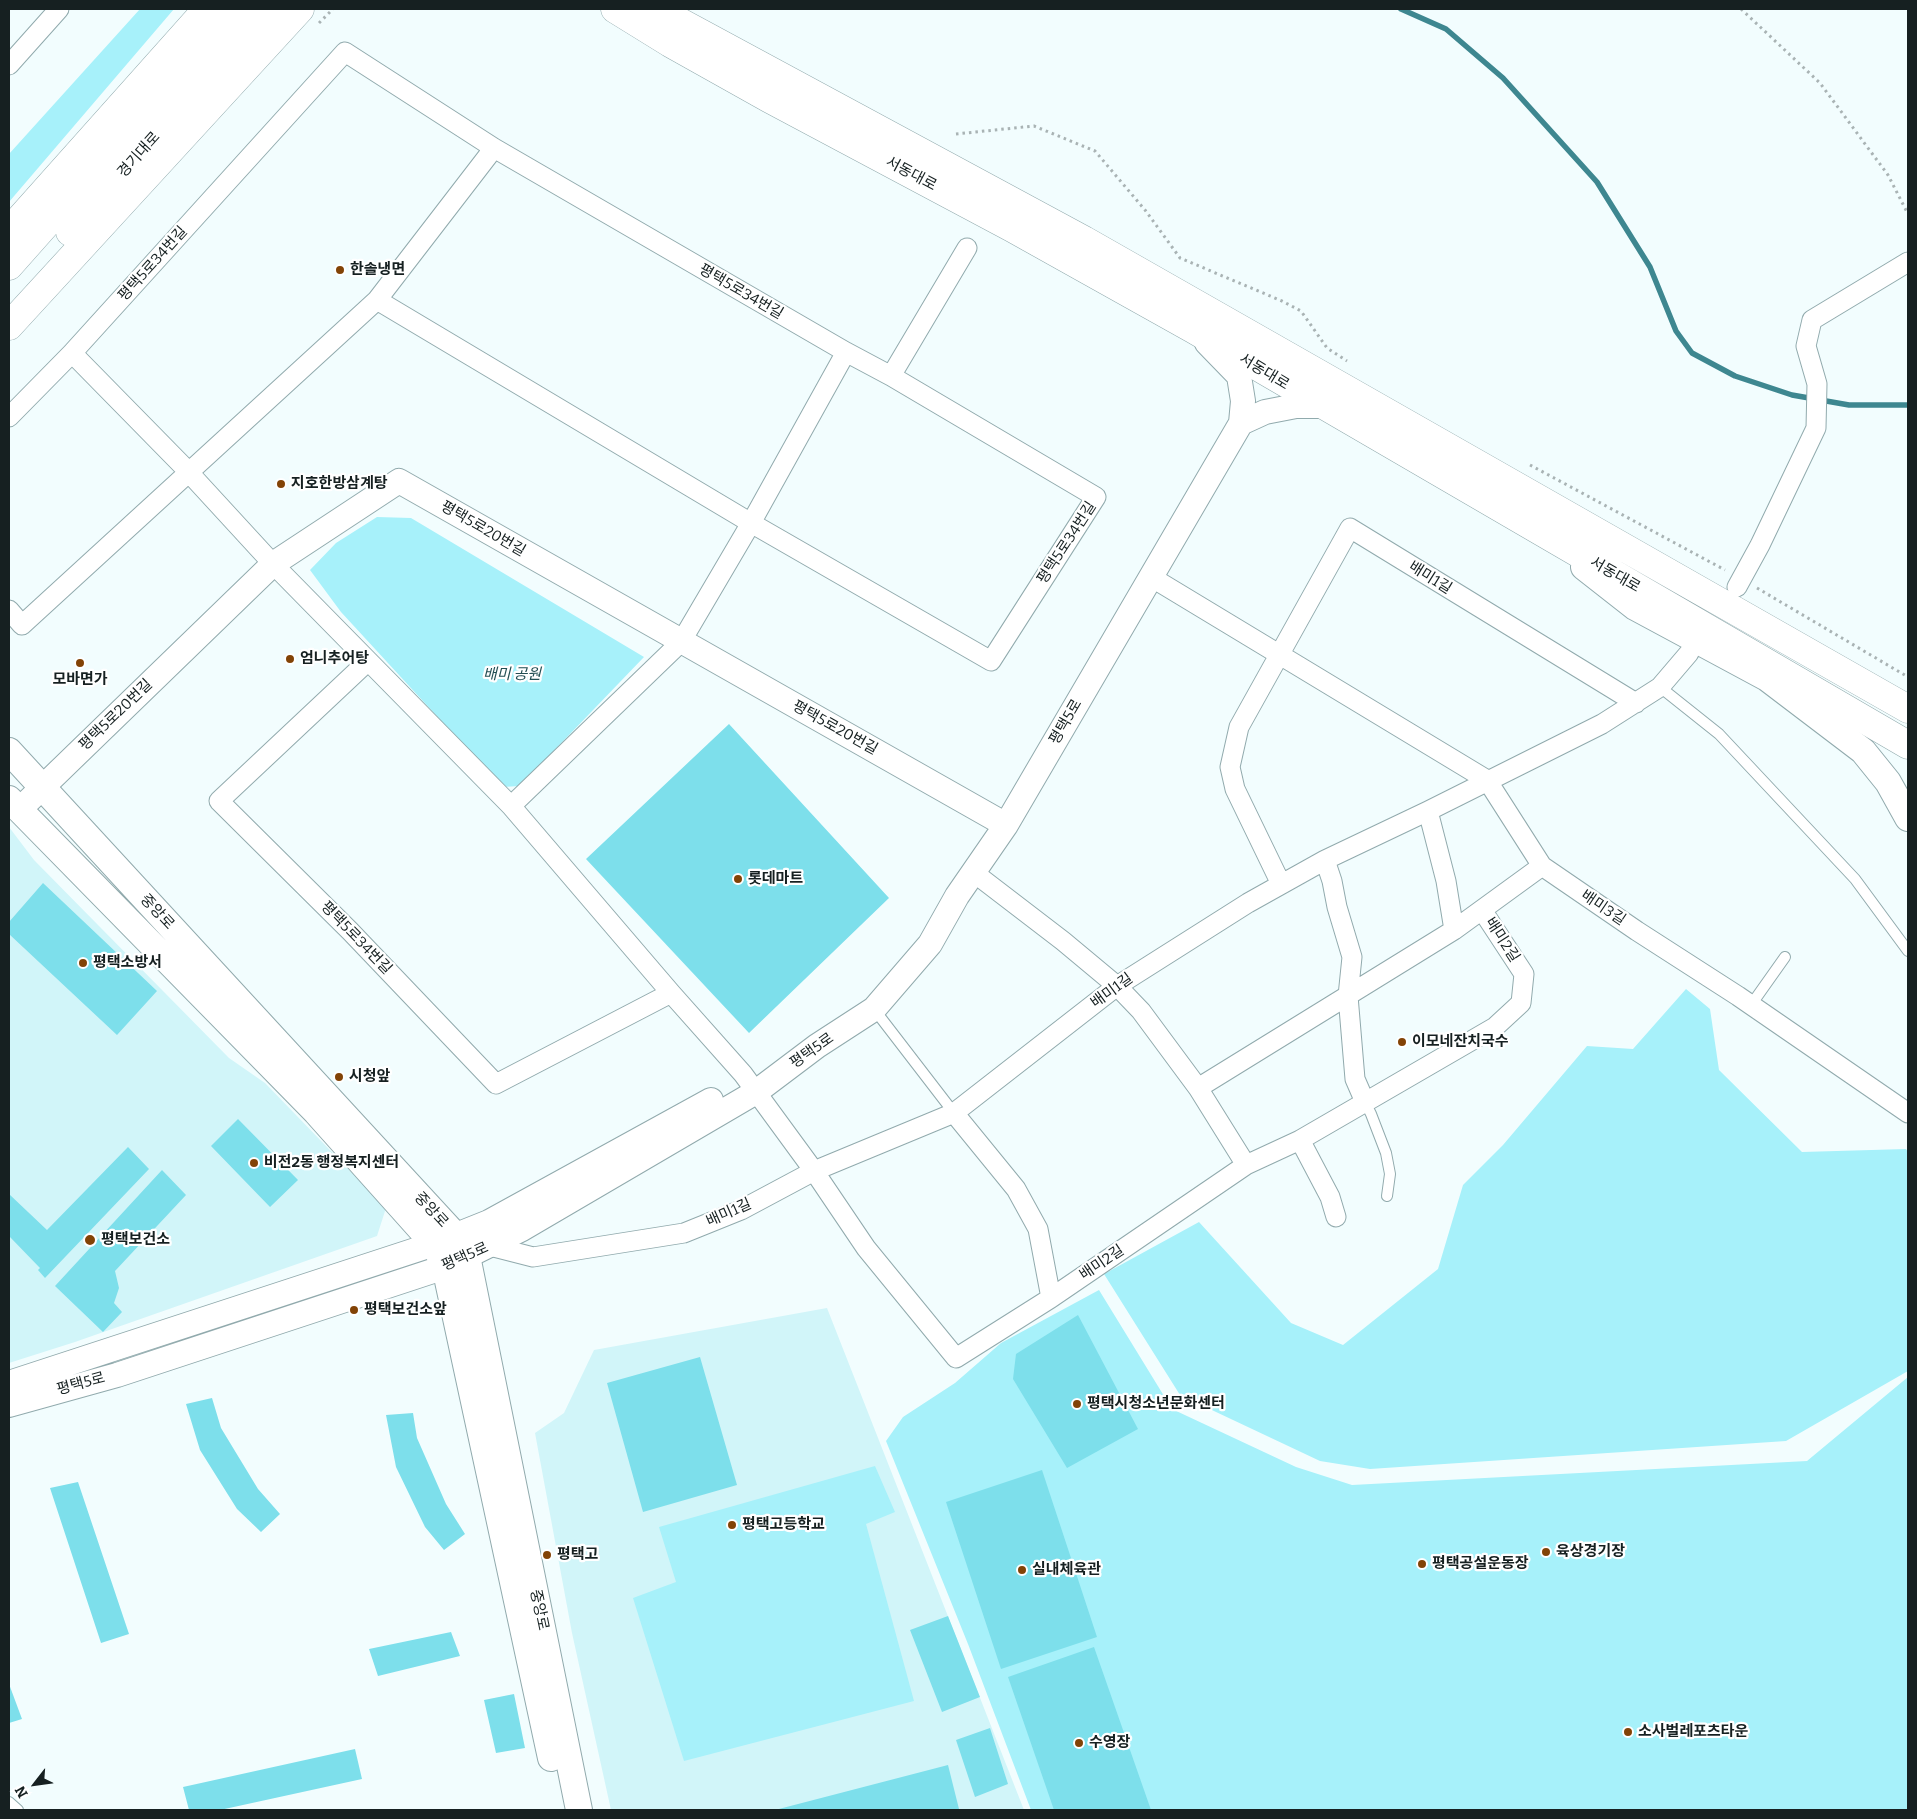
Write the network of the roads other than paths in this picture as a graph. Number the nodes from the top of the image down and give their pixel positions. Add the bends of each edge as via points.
1 (59, 9) edge
2 (207, 9) edge
3 (237, 9) edge
4 (269, 9) edge
5 (300, 9) edge
6 (615, 9) edge
7 (656, 9) edge
8 (9, 65) edge
9 (494, 148) junction
10 (9, 231) edge
11 (967, 248) dead end
12 (1908, 262) edge
13 (9, 266) edge
14 (9, 300) edge
15 (377, 300) junction
16 (9, 326) edge
17 (1193, 329) junction
18 (72, 352) junction
19 (846, 352) junction
20 (891, 376) junction
21 (1322, 406) junction
22 (9, 417) edge
23 (1241, 423) junction
24 (188, 472) junction
25 (751, 523) junction
26 (1534, 528) junction
27 (273, 564) junction
28 (1150, 577) junction
29 (1739, 583) road end
30 (9, 610) edge
31 (681, 642) junction
32 (1689, 653) dead end
33 (1279, 656) junction
34 (368, 661) junction
35 (1660, 687) junction
36 (1636, 703) junction
37 (1908, 709) edge
38 (1908, 745) edge
39 (9, 751) edge
40 (1487, 780) junction
41 (42, 787) junction
42 (14, 804) edge
43 (511, 806) junction
44 (1428, 812) junction
45 (1908, 818) edge
46 (1006, 825) junction
47 (1325, 860) junction
48 (1542, 866) junction
49 (972, 872) junction
50 (1281, 884) junction
51 (1482, 910) junction
52 (1454, 930) junction
53 (1908, 951) edge
54 (1785, 957) dead end
55 (1117, 986) junction
56 (671, 993) junction
57 (1348, 996) junction
58 (1751, 1005) junction
59 (874, 1009) junction
60 (1198, 1088) junction
61 (756, 1092) junction
62 (1365, 1102) junction
63 (954, 1113) junction
64 (1908, 1113) edge
65 (1300, 1140) junction
66 (1246, 1165) junction
67 (814, 1171) junction
68 (1387, 1196) dead end
69 (1336, 1217) dead end
70 (458, 1250) junction
71 (1051, 1298) junction
72 (120, 1360) junction
73 (9, 1383) edge
74 (9, 1405) edge
75 (9, 1802) edge
76 (18, 1810) edge
77 (562, 1810) edge
78 (579, 1810) edge

1 - 8 street
2 - 10 main road
3 - 13 main road, 경기대로
4 - 14 main road, 경기대로
5 - 16 main road
6 - 17 main road, 서동대로 via 770,99
7 - 37 main road, 서동대로 via 1092,244
9 - 15 street
9 - 18 street, 평택5로34번길 via 345,52
9 - 19 street, 평택5로34번길
11 - 20 street
12 - 29 street via 1812,320 1806,346 1817,384 1816,428
15 - 24 street
15 - 25 street, 평택5로34번길
17 - 21 main road, 서동대로
17 - 23 street via 1239,376 1243,401
18 - 22 street, 평택5로34번길
18 - 24 street
19 - 20 street, 평택5로34번길
19 - 25 street
20 - 25 street, 평택5로34번길 via 1096,497 991,661
21 - 23 street via 1296,406 1265,412
21 - 26 main road, 서동대로
23 - 28 street, 평택5로
24 - 27 street
24 - 30 street via 22,625
25 - 31 street
26 - 38 main road, 서동대로
26 - 45 main road via 1636,607 1767,678 1863,752 1888,782
27 - 31 street, 평택5로20번길 via 399,481
27 - 34 street
27 - 41 street, 평택5로20번길
28 - 33 street
28 - 46 street, 평택5로
31 - 43 street
31 - 46 street, 평택5로20번길
32 - 35 street, 배미1길
33 - 36 street, 배미1길 via 1350,528
33 - 40 street
33 - 50 street, 배미1길 via 1239,727 1230,767 1235,789
34 - 43 street
34 - 56 street, 평택5로34번길 via 219,801 350,931 496,1084
35 - 36 street, 배미1길
35 - 53 lane via 1726,741 1855,880
36 - 40 street, 배미1길 via 1602,724
39 - 41 main road, 중앙로
40 - 44 street, 배미1길
40 - 48 street, 배미3길
41 - 42 street, 평택5로20번길
41 - 70 main road, 중앙로
42 - 70 main road, 중앙로 via 316,1112
43 - 56 street
44 - 47 street, 배미1길
44 - 52 street via 1446,880
46 - 49 street, 평택5로
47 - 50 street, 배미1길
47 - 57 street via 1352,956
48 - 51 street
48 - 58 street, 배미3길
49 - 55 street
49 - 59 street, 평택5로 via 930,944
50 - 55 street, 배미1길
51 - 52 street, 배미2길
51 - 62 street, 배미2길 via 1524,974 1521,1003 1495,1027
52 - 57 street, 배미2길
54 - 58 lane
55 - 60 street via 1141,1011
55 - 63 street, 배미1길
56 - 61 street
57 - 60 street, 배미2길
57 - 62 street via 1355,1079
58 - 64 street, 배미3길
59 - 61 street, 평택5로 via 817,1046
59 - 63 lane
60 - 66 street
61 - 67 street
61 - 70 street, 평택5로 via 522,1230
61 - 70 street via 718,1096 489,1222
62 - 65 street, 배미2길
62 - 68 lane via 1386,1153 1390,1174
63 - 67 street, 배미1길
63 - 71 street via 1016,1190 1038,1229
65 - 66 street, 배미2길
65 - 69 street via 1330,1197
66 - 71 street, 배미2길
67 - 70 street, 배미1길 via 741,1210 684,1233 533,1257
67 - 71 street, 배미2길 via 866,1248 956,1358
70 - 72 street, 평택5로
70 - 77 main road, 중앙로
70 - 78 main road, 중앙로
72 - 73 street
72 - 74 street, 평택5로
75 - 76 lane

